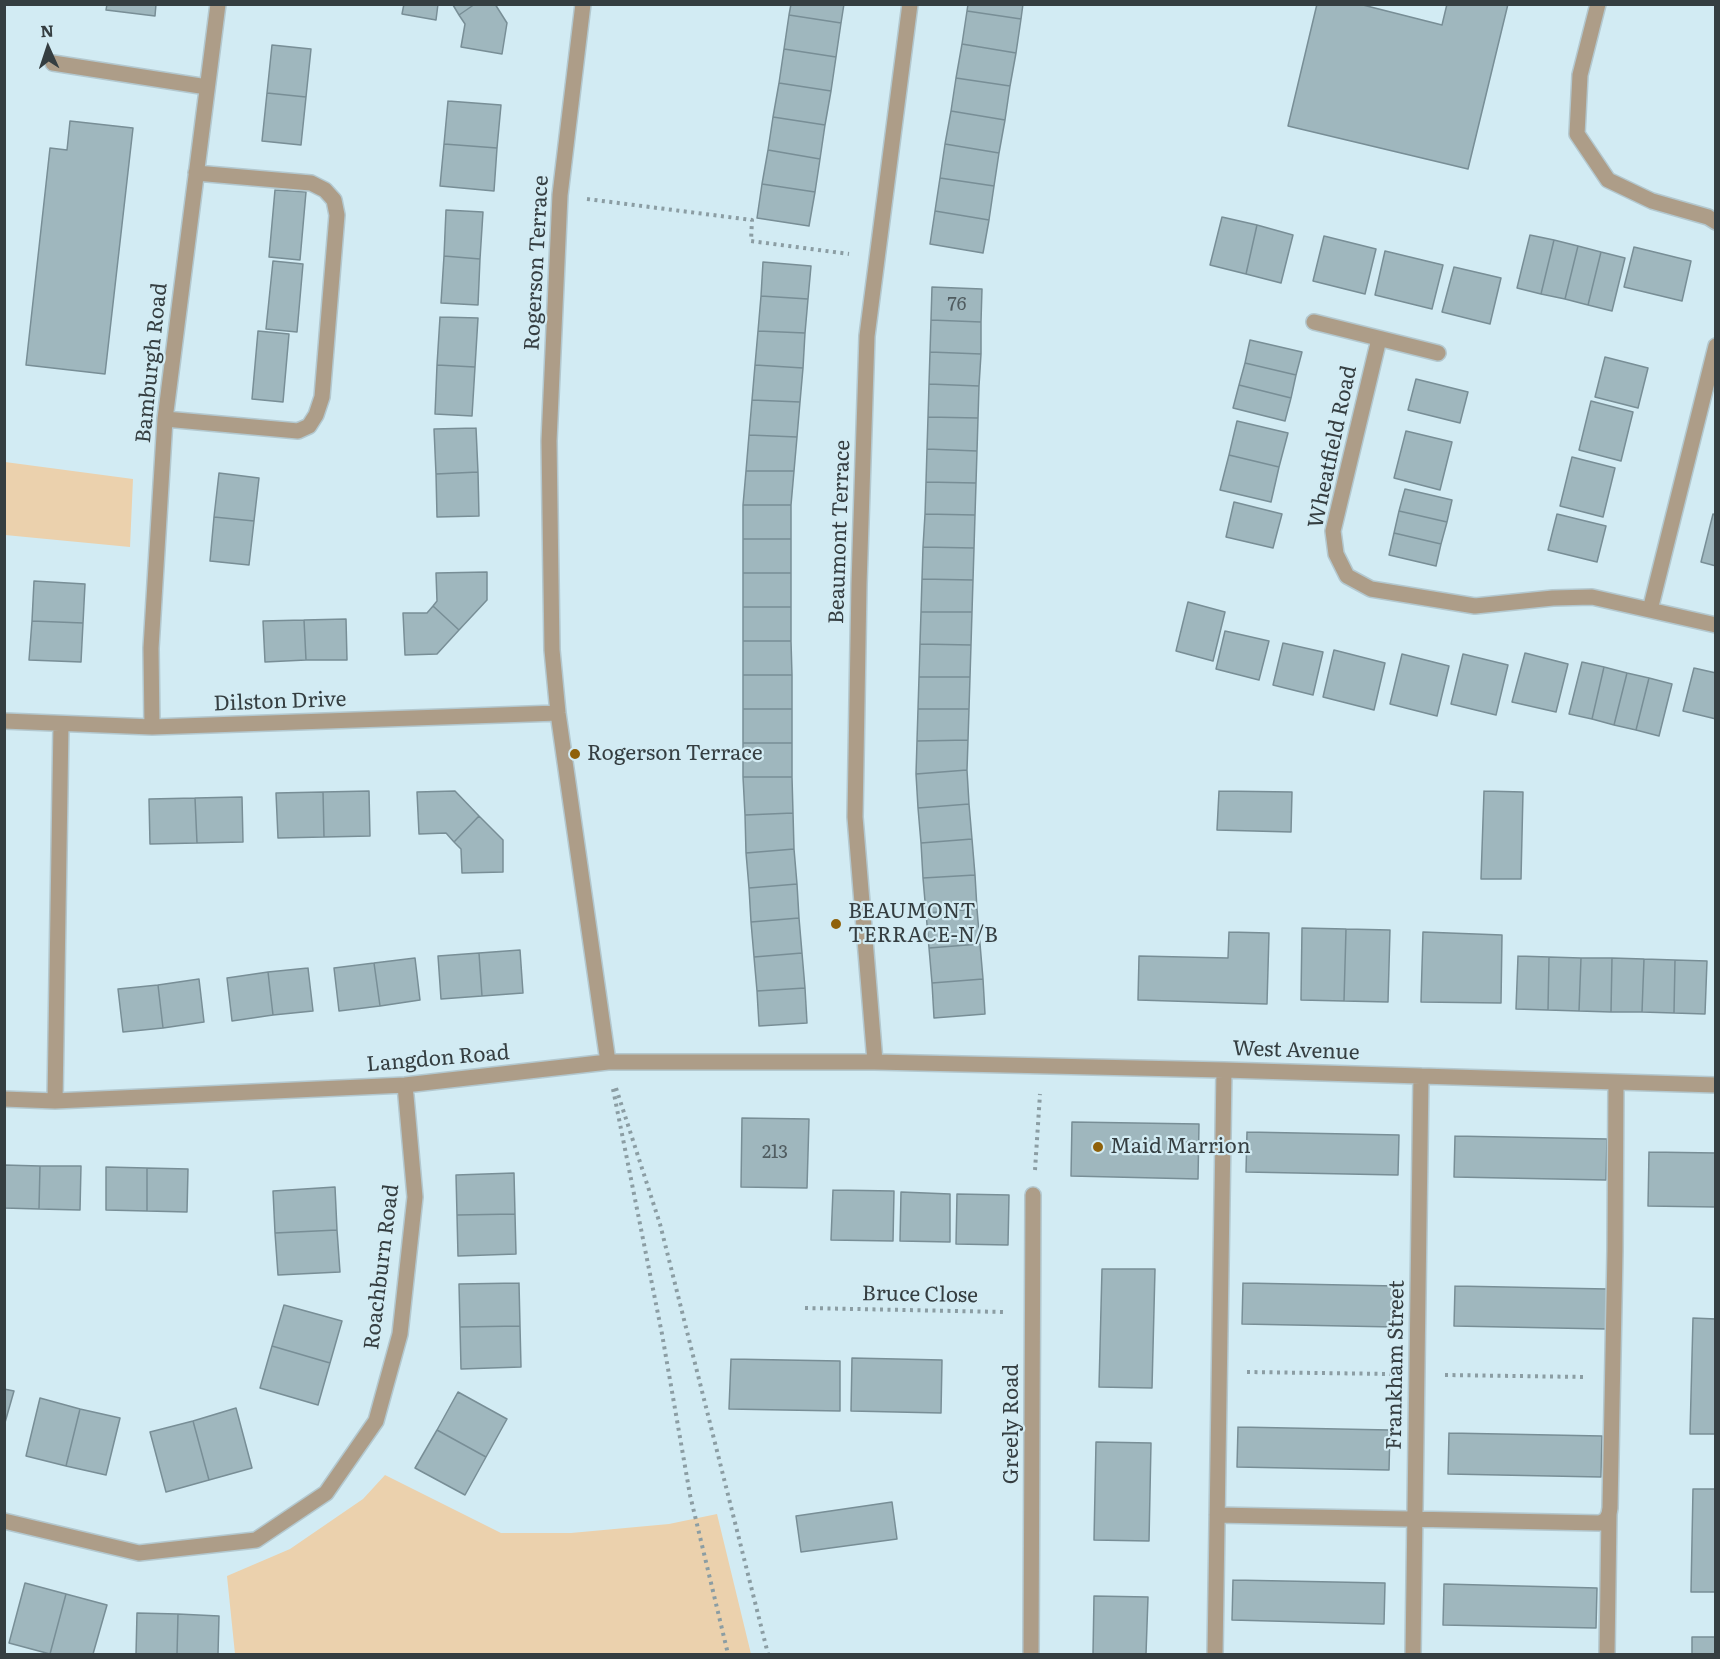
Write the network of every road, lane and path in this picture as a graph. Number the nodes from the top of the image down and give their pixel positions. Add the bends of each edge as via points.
1 (218, 4) edge
2 (583, 4) edge
3 (910, 4) edge
4 (1598, 4) edge
5 (53, 63) dead end
6 (207, 87) junction
7 (196, 173) junction
8 (560, 195) junction
9 (1716, 222) edge
10 (877, 258) junction
11 (1314, 322) dead end
12 (1379, 339) junction
13 (1716, 346) edge
14 (1438, 352) dead end
15 (165, 419) junction
16 (1650, 610) junction
17 (1716, 626) edge
18 (558, 713) junction
19 (4, 721) edge
20 (61, 724) junction
21 (152, 727) junction
22 (608, 1062) junction
23 (875, 1062) junction
24 (1042, 1066) junction
25 (1224, 1070) junction
26 (1421, 1076) junction
27 (1616, 1082) junction
28 (405, 1085) junction
29 (1716, 1085) edge
30 (4, 1099) edge
31 (55, 1101) junction
32 (1033, 1195) joint
33 (805, 1308) dead end
34 (1034, 1313) junction
35 (1609, 1514) junction
36 (1217, 1515) junction
37 (1415, 1520) junction
38 (4, 1521) edge
39 (728, 1654) edge
40 (768, 1654) edge
41 (1031, 1654) edge
42 (1215, 1654) edge
43 (1413, 1654) edge
44 (1607, 1654) edge

1 - 6 street, Bamburgh Road
2 - 8 street, Rogerson Terrace
3 - 10 street, Beaumont Terrace
4 - 9 street via 1580,75 1577,134 1608,180 1652,201
5 - 6 street
6 - 7 street, Bamburgh Road
7 - 15 street, Bamburgh Road
7 - 15 street via 310,183 334,200 337,215 322,397 309,426 298,431
8 - 10 path via 752,220 751,241
8 - 18 street, Rogerson Terrace via 549,441 552,650
10 - 23 street, Beaumont Terrace via 867,336 855,817
11 - 12 street
12 - 14 street
12 - 16 street, Wheatfield Road via 1333,531 1336,554 1347,576 1371,589 1475,606 1592,597
13 - 16 street
15 - 21 street, Bamburgh Road via 151,648
16 - 17 street, Wheatfield Road
18 - 21 street, Dilston Drive
18 - 22 street, Rogerson Terrace
19 - 20 street, Dilston Drive
20 - 21 street, Dilston Drive
20 - 31 street
22 - 23 street, Langdon Road
22 - 28 street, Langdon Road
22 - 39 path via 690,1495
22 - 40 path via 660,1224
23 - 24 street, West Avenue
24 - 25 street, West Avenue
24 - 32 path
25 - 26 street, West Avenue
25 - 36 street
26 - 27 street, West Avenue
26 - 37 street, Frankham Street
27 - 29 street, West Avenue
27 - 35 street
28 - 31 street, Langdon Road
28 - 38 street, Roachburn Road via 415,1197 400,1334 376,1421 326,1493 256,1539 139,1554
30 - 31 street, Langdon Road
32 - 34 street, Greely Road
33 - 34 path, Bruce Close
34 - 41 street, Greely Road
35 - 37 street via 1600,1523
35 - 44 street
36 - 37 street
36 - 42 street
37 - 43 street, Frankham Street

